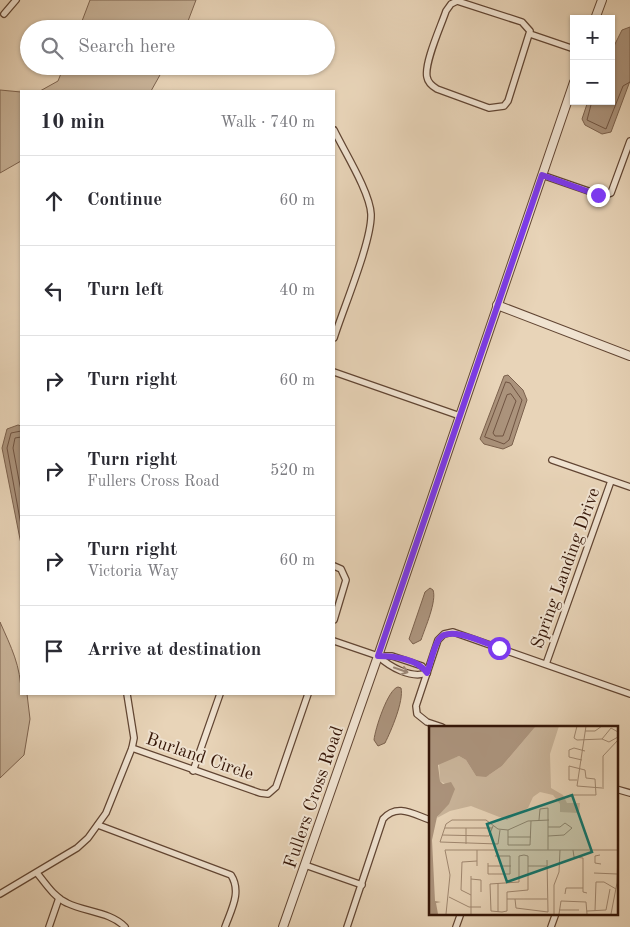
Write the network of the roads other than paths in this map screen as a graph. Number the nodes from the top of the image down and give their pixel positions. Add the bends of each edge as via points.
1 (16, 0) edge
2 (602, 0) edge
3 (4, 14) dead end
4 (596, 15) edge
5 (530, 34) junction
6 (570, 48) edge
7 (570, 94) edge
8 (335, 132) edge
9 (630, 141) edge
10 (542, 175) junction
11 (498, 305) junction
12 (335, 335) edge
13 (630, 356) edge
14 (335, 372) edge
15 (460, 416) junction
16 (552, 460) dead end
17 (611, 481) junction
18 (630, 487) edge
19 (335, 566) edge
20 (335, 617) edge
21 (335, 641) edge
22 (378, 656) junction
23 (546, 664) junction
24 (427, 673) junction
25 (630, 694) edge
26 (127, 695) edge
27 (220, 695) edge
28 (308, 695) edge
29 (439, 726) edge
30 (132, 748) junction
31 (193, 771) junction
32 (429, 820) edge
33 (98, 825) junction
34 (305, 865) junction
35 (37, 873) junction
36 (362, 885) junction
37 (0, 894) edge
38 (59, 898) junction
39 (461, 914) edge
40 (556, 914) edge
41 (49, 927) edge
42 (125, 927) edge
43 (225, 927) edge
44 (283, 927) edge
45 (347, 927) edge
46 (456, 927) edge
47 (551, 927) edge

1 - 3 street
2 - 4 street
5 - 5 street via 504,106 489,108 430,85 426,76 428,66 451,4 457,1 522,22
5 - 6 street
7 - 10 street, Fullers Cross Road
8 - 12 street via 371,213 368,236
9 - 10 street via 611,193 604,196
10 - 11 street, Fullers Cross Road
11 - 13 street
11 - 15 street, Fullers Cross Road
14 - 15 street
15 - 22 street, Fullers Cross Road
16 - 17 street
17 - 18 street
17 - 23 street, Spring Landing Drive
19 - 20 street via 341,569 346,580
21 - 22 street
22 - 24 street via 392,656 422,666
22 -> 24 street via 388,665 419,676
22 - 34 street, Fullers Cross Road
23 - 24 street via 453,632 438,640
23 - 25 street
24 - 29 street via 416,706 417,714
26 - 30 street via 134,738
27 - 31 street
28 - 31 street, Burland Circle via 272,791 260,793
30 - 31 street, Burland Circle
30 - 33 street via 122,777
32 - 36 street via 398,809 389,812 383,819
33 - 35 street via 77,848
33 - 43 street via 232,875 236,893
34 - 36 street
34 - 44 street, Fullers Cross Road
35 - 37 street
35 - 38 street
36 - 45 street
38 - 41 street
38 - 42 street
39 - 46 street
40 - 47 street

